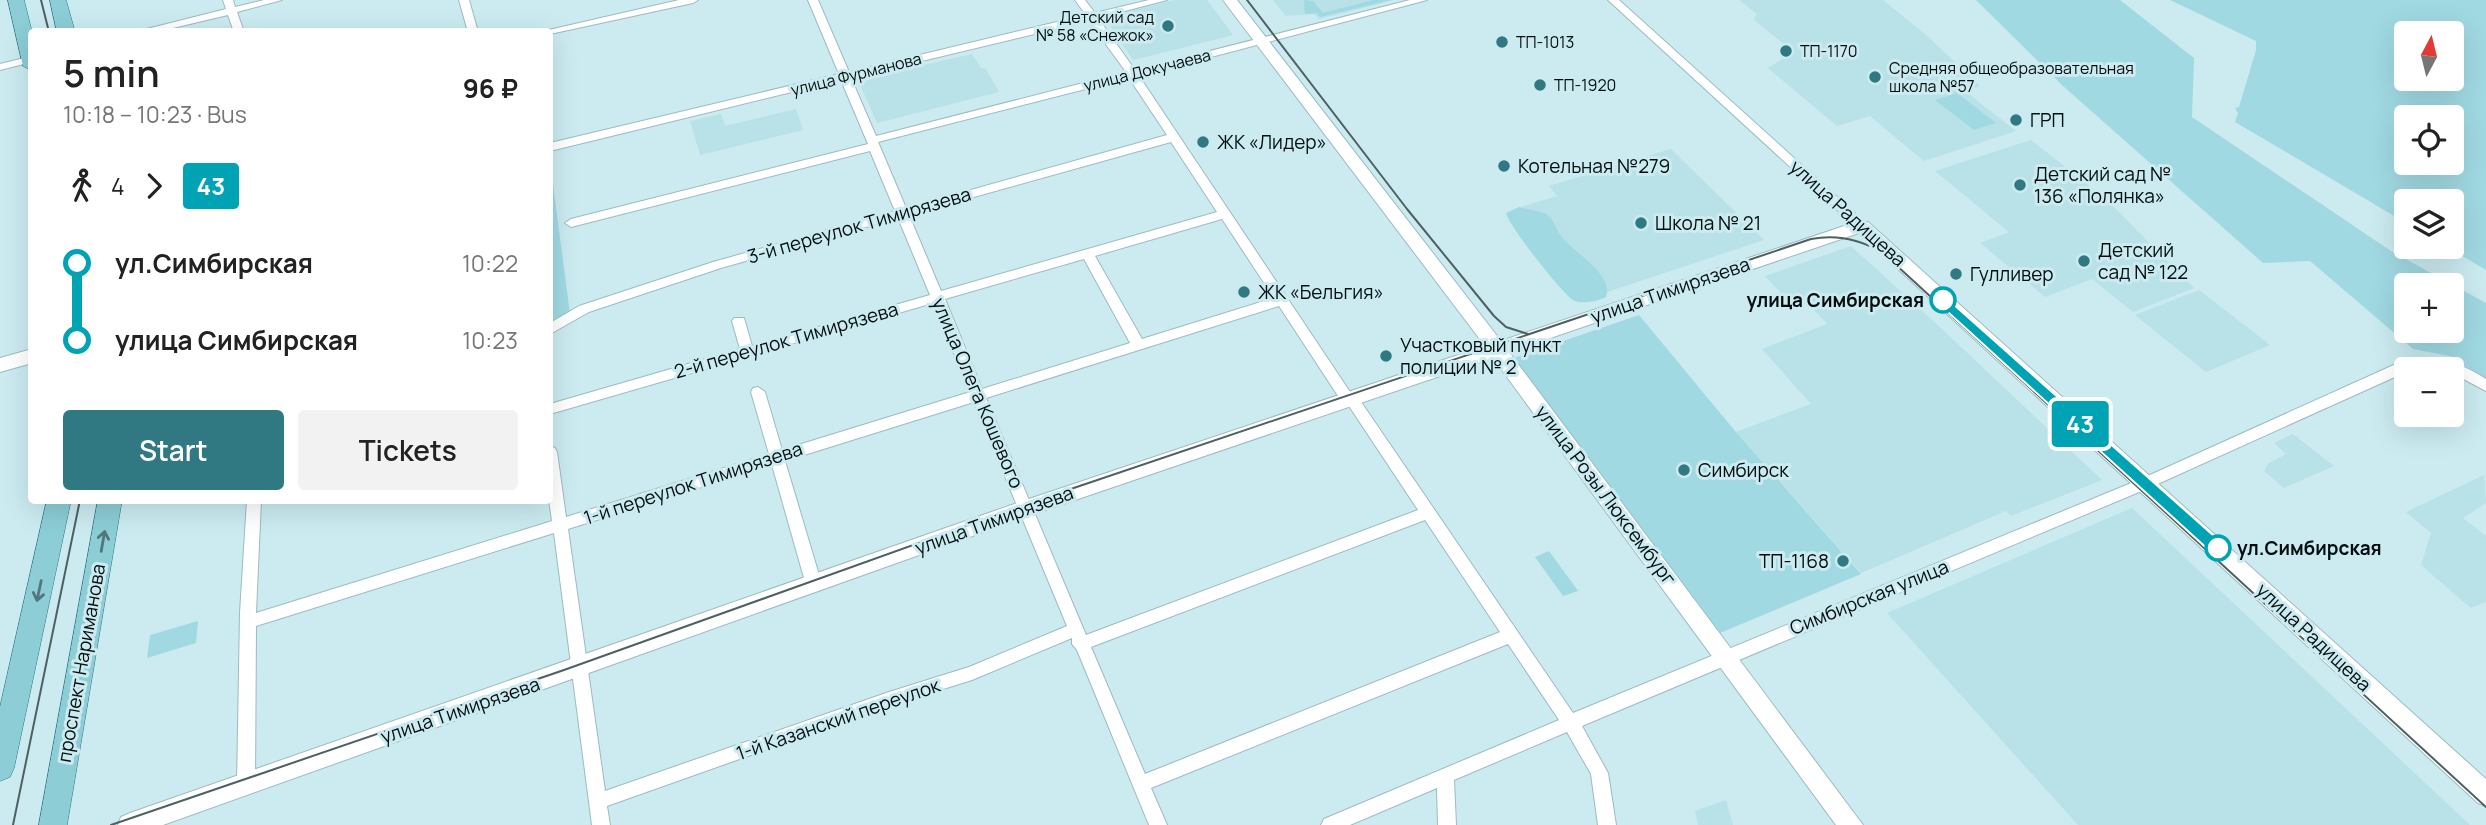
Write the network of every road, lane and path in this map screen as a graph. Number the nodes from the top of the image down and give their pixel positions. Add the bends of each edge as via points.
1 (16, 0) edge
2 (58, 0) edge
3 (277, 0) edge
4 (464, 0) edge
5 (693, 0) edge
6 (813, 0) edge
7 (1080, 0) edge
8 (1230, 0) edge
9 (1422, 0) edge
10 (1613, 0) edge
11 (1153, 1) edge
12 (230, 5) edge
13 (1093, 17) junction
14 (65, 28) edge
15 (154, 28) edge
16 (238, 28) edge
17 (472, 28) edge
18 (553, 30) edge
19 (1262, 41) junction
20 (28, 49) edge
21 (28, 62) edge
22 (0, 67) edge
23 (1132, 74) junction
24 (844, 77) junction
25 (1174, 137) junction
26 (874, 143) junction
27 (553, 146) edge
28 (903, 213) junction
29 (1224, 214) junction
30 (571, 223) dead end
31 (1862, 226) junction
32 (1087, 253) junction
33 (936, 295) junction
34 (1281, 301) junction
35 (739, 321) dead end
36 (553, 327) edge
37 (1138, 345) junction
38 (1496, 348) junction
39 (747, 351) junction
40 (28, 357) edge
41 (0, 365) edge
42 (2486, 386) edge
43 (758, 392) dead end
44 (977, 394) junction
45 (1348, 398) junction
46 (553, 408) edge
47 (776, 456) junction
48 (553, 474) edge
49 (2146, 483) junction
50 (58, 504) edge
51 (109, 504) edge
52 (254, 504) edge
53 (1027, 508) junction
54 (1428, 513) junction
55 (560, 526) junction
56 (814, 586) junction
57 (248, 622) junction
58 (1511, 635) junction
59 (1077, 637) junction
60 (1725, 657) junction
61 (579, 668) junction
62 (1570, 723) junction
63 (0, 768) edge
64 (1445, 776) junction
65 (1140, 784) junction
66 (246, 785) junction
67 (2486, 795) edge
68 (599, 801) junction
69 (53, 825) edge
70 (130, 825) edge
71 (601, 825) edge
72 (1158, 825) edge
73 (1330, 825) edge
74 (1447, 825) edge
75 (1607, 825) edge
76 (1851, 825) edge

1 - 20 main road
2 - 14 main road
3 - 12 street
4 - 17 street
5 - 18 street
6 - 24 street, улица Олега Кошевого
7 - 13 street
8 - 19 street, улица Розы Люксембург
9 - 19 street, улица Докучаева
10 - 31 street, улица Радищева
11 - 13 street, улица Фурманова
12 - 15 street
12 - 16 street
13 - 23 street
13 - 24 street, улица Фурманова
19 - 23 street, улица Докучаева
19 - 38 street, улица Розы Люксембург
21 - 22 street
23 - 25 street
23 - 26 street, улица Докучаева
24 - 26 street, улица Олега Кошевого
24 - 27 street, улица Фурманова
25 - 28 street, 3-й переулок Тимирязева
25 - 29 street
26 - 28 street, улица Олега Кошевого
26 - 30 street, улица Докучаева
28 - 33 street, улица Олега Кошевого
28 - 36 street, 3-й переулок Тимирязева via 640,290 584,309
29 - 32 street, 2-й переулок Тимирязева
29 - 34 street
31 - 38 street, улица Тимирязева
31 - 49 street, улица Радищева
32 - 33 street, 2-й переулок Тимирязева
32 - 37 street
33 - 39 street, 2-й переулок Тимирязева
33 - 44 street, улица Олега Кошевого
34 - 37 street, 1-й переулок Тимирязева
34 - 45 street
35 - 39 street
37 - 44 street, 1-й переулок Тимирязева
38 - 45 street, улица Тимирязева
38 - 60 street, улица Розы Люксембург
39 - 46 street, 2-й переулок Тимирязева
40 - 41 street
42 - 49 street, Симбирская улица via 2458,367 2432,362 2406,367
43 - 47 street
44 - 47 street, 1-й переулок Тимирязева
44 - 53 street, улица Олега Кошевого
45 - 53 street, улица Тимирязева
45 - 54 street
47 - 55 street, 1-й переулок Тимирязева
47 - 56 street
48 - 55 street
49 - 60 street, Симбирская улица
49 - 67 street, улица Радищева
50 -> 63 main road
69 -> 51 main road, проспект Нариманова
52 - 57 street
53 - 56 street, улица Тимирязева
53 - 59 street, улица Олега Кошевого
54 - 58 street
54 - 59 street, 1-й Казанский переулок
55 - 57 street, 1-й переулок Тимирязева
55 - 61 street
56 - 61 street, улица Тимирязева
57 - 66 street
58 - 62 street
58 - 65 street
59 - 65 street, улица Олега Кошевого
59 - 68 street, 1-й Казанский переулок
60 - 62 street, Симбирская улица
60 - 76 street, улица Розы Люксембург
61 - 66 street, улица Тимирязева
61 - 68 street
62 - 64 street, Симбирская улица
62 - 75 street via 1599,773
64 - 73 street, Симбирская улица
64 - 74 street
65 - 72 street, улица Олега Кошевого
66 - 70 street, улица Тимирязева
68 - 71 street

